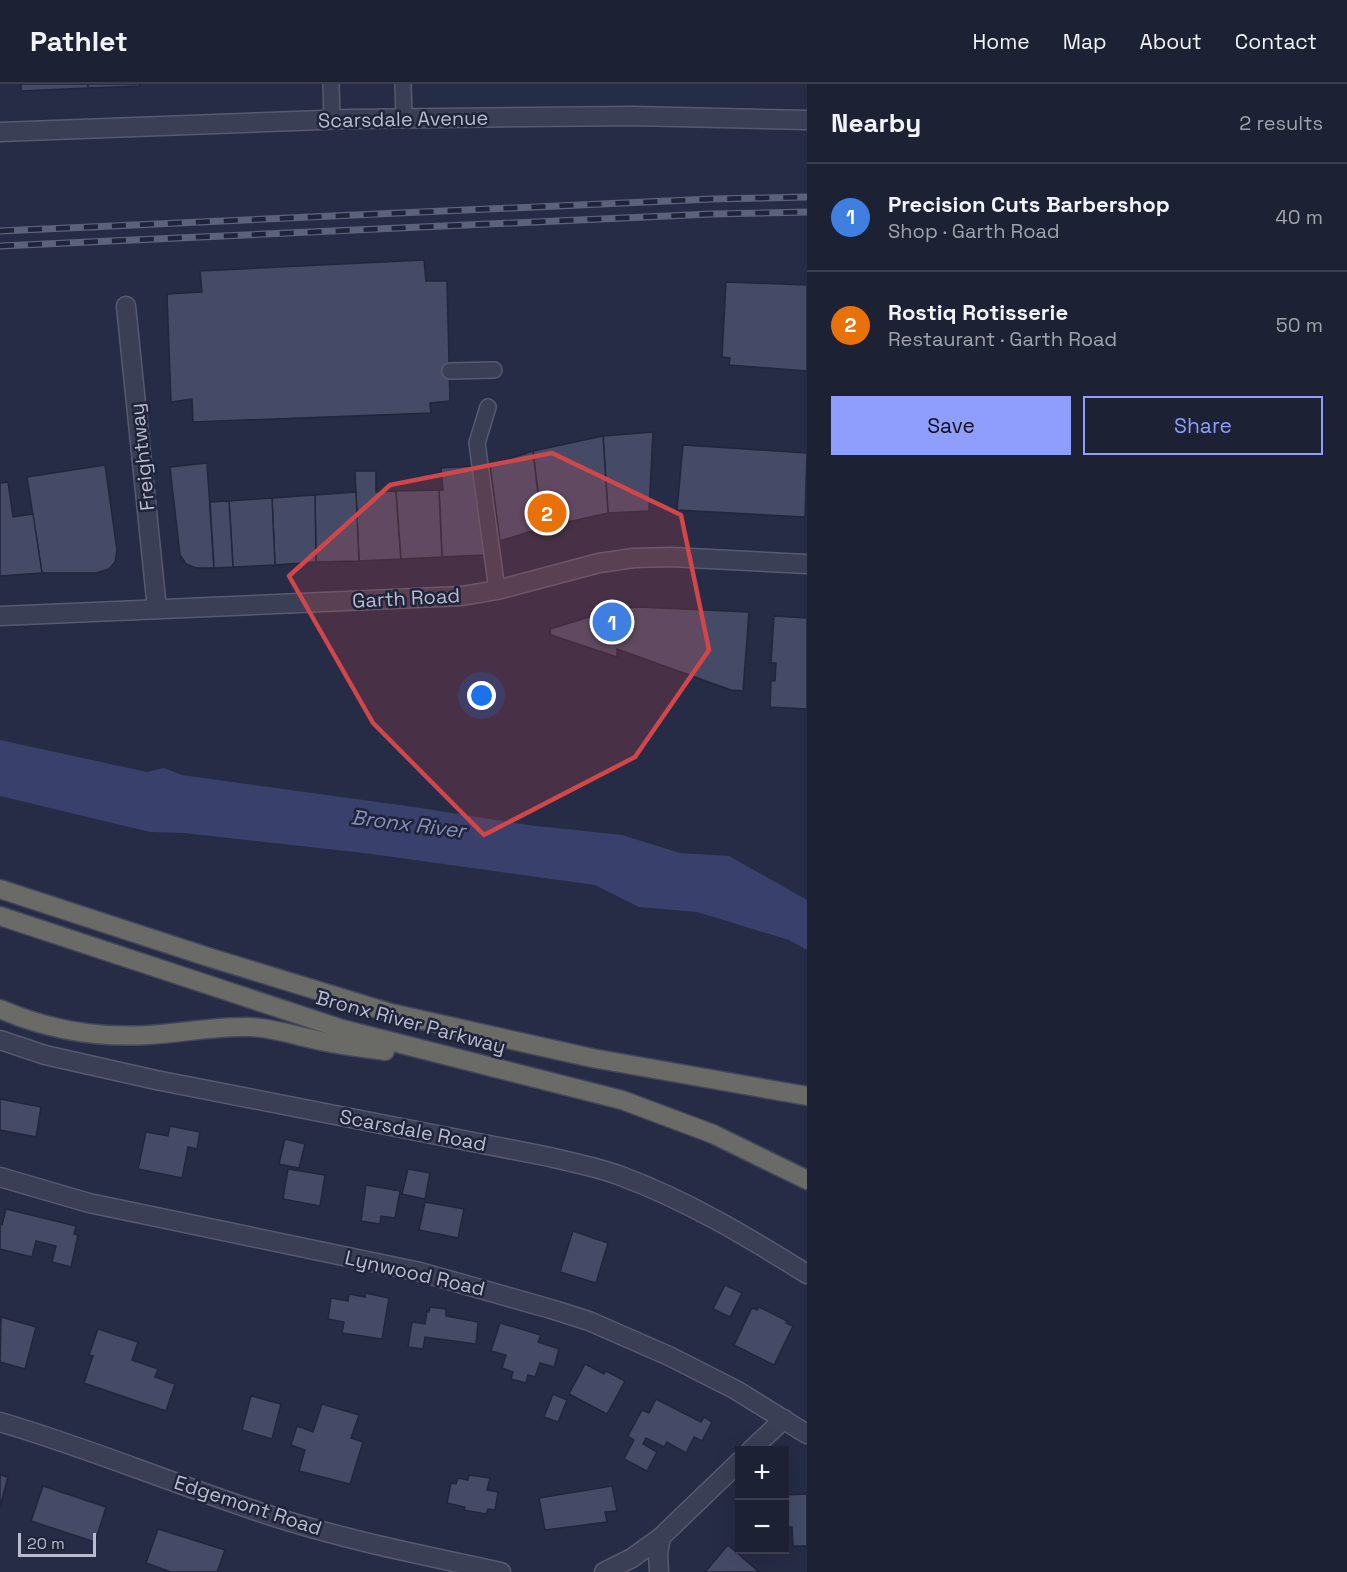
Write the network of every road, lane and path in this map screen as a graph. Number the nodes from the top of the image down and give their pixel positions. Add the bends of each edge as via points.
1 (331, 84) edge
2 (404, 84) edge
3 (404, 118) junction
4 (332, 119) junction
5 (807, 120) edge
6 (0, 132) edge
7 (126, 306) dead end
8 (494, 370) dead end
9 (450, 371) dead end
10 (488, 407) dead end
11 (807, 564) edge
12 (498, 591) junction
13 (157, 609) junction
14 (0, 616) edge
15 (0, 889) edge
16 (0, 916) edge
17 (0, 1009) edge
18 (0, 1040) edge
19 (482, 1065) junction
20 (807, 1096) edge
21 (0, 1177) edge
22 (807, 1180) edge
23 (807, 1274) edge
24 (784, 1419) junction
25 (0, 1422) edge
26 (807, 1434) edge
27 (755, 1446) edge
28 (735, 1466) edge
29 (661, 1538) junction
30 (501, 1572) edge
31 (604, 1572) edge
32 (658, 1572) edge

1 - 4 lane
2 - 3 lane
3 - 4 street, Scarsdale Avenue
3 - 5 street, Scarsdale Avenue via 632,116
4 - 6 street, Scarsdale Avenue
7 - 13 street, Freightway
8 - 9 lane
10 - 12 lane via 477,443
11 - 12 street, Garth Road via 653,556 599,563
12 - 13 street, Garth Road
13 - 14 street, Garth Road
15 - 20 highway, Bronx River Parkway via 391,1013 592,1058
16 - 19 highway, Bronx River Parkway via 305,1018
17 - 19 highway via 37,1023 92,1033 149,1035 252,1028
18 - 23 street, Scarsdale Road via 45,1055 156,1080 588,1166 629,1179 684,1204
19 - 22 highway, Bronx River Parkway via 575,1087 668,1116
21 - 24 street, Lynwood Road via 89,1203 410,1270 551,1309 669,1356
24 - 26 street, Lynwood Road
24 - 27 street
25 - 30 street, Edgemont Road via 286,1521
28 - 29 street
29 - 31 street
29 - 32 street

